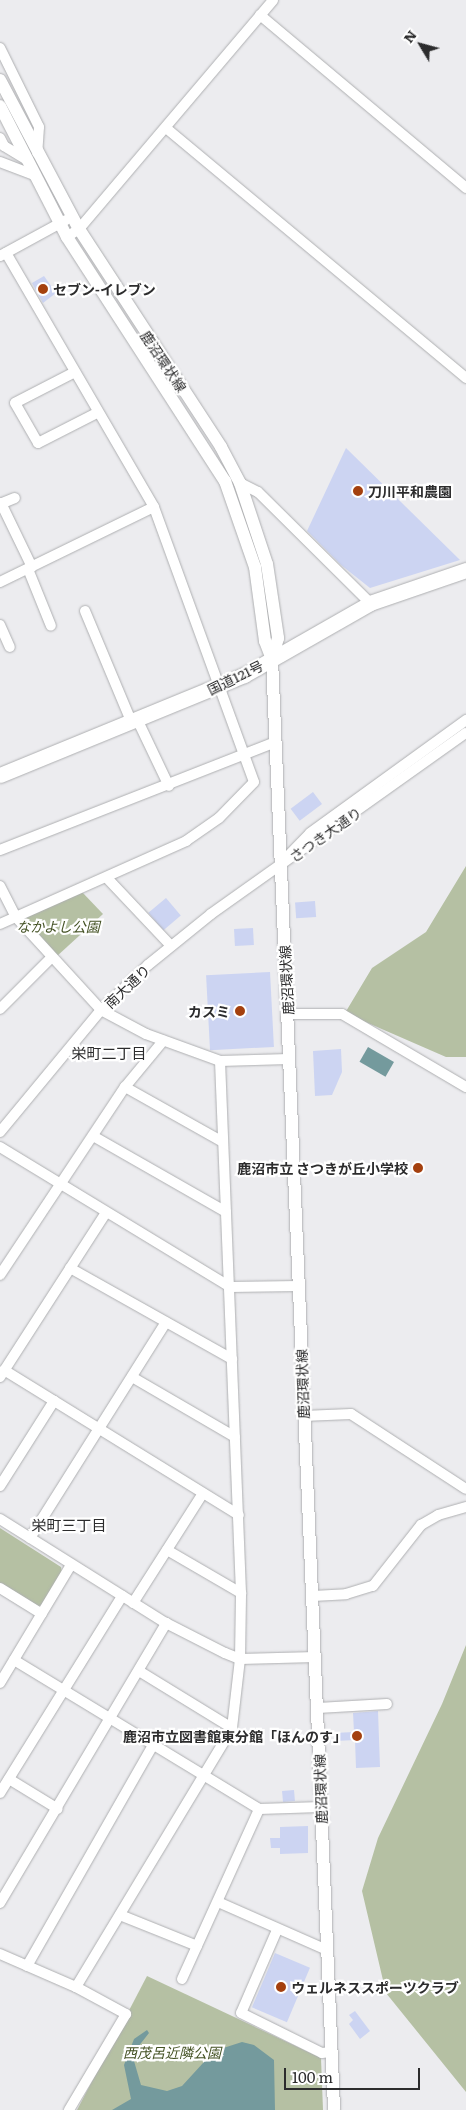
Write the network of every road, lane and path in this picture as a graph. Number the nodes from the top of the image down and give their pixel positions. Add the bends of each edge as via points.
1 (273, 0) edge
2 (260, 16) junction
3 (0, 48) edge
4 (0, 80) edge
5 (8, 112) edge
6 (166, 128) junction
7 (0, 138) edge
8 (31, 156) junction
9 (0, 162) edge
10 (34, 175) junction
11 (466, 188) edge
12 (72, 217) junction
13 (59, 224) junction
14 (79, 229) junction
15 (67, 237) junction
16 (2, 257) edge
17 (73, 373) junction
18 (466, 378) edge
19 (97, 413) junction
20 (240, 484) junction
21 (15, 498) dead end
22 (1, 504) edge
23 (154, 507) junction
24 (30, 568) junction
25 (466, 570) edge
26 (0, 582) edge
27 (370, 603) junction
28 (85, 611) dead end
29 (0, 625) edge
30 (51, 626) dead end
31 (10, 647) dead end
32 (272, 659) junction
33 (221, 685) junction
34 (134, 720) junction
35 (466, 720) edge
36 (466, 733) edge
37 (276, 742) junction
38 (244, 756) junction
39 (0, 775) edge
40 (169, 786) junction
41 (0, 850) edge
42 (279, 866) junction
43 (107, 878) junction
44 (0, 886) edge
45 (15, 916) junction
46 (0, 924) edge
47 (171, 946) junction
48 (51, 958) junction
49 (0, 1009) edge
50 (101, 1010) junction
51 (288, 1014) junction
52 (163, 1041) junction
53 (289, 1059) junction
54 (220, 1061) junction
55 (466, 1086) edge
56 (124, 1087) junction
57 (0, 1132) edge
58 (93, 1136) junction
59 (223, 1142) junction
60 (0, 1147) edge
61 (58, 1185) junction
62 (226, 1212) junction
63 (105, 1214) junction
64 (70, 1268) junction
65 (0, 1275) edge
66 (298, 1286) junction
67 (230, 1287) junction
68 (166, 1322) junction
69 (232, 1359) junction
70 (2, 1373) edge
71 (132, 1377) junction
72 (54, 1401) junction
73 (303, 1416) junction
74 (99, 1428) junction
75 (235, 1437) junction
76 (0, 1486) edge
77 (466, 1490) edge
78 (203, 1493) junction
79 (466, 1507) edge
80 (239, 1515) junction
81 (0, 1519) edge
82 (30, 1538) junction
83 (167, 1550) junction
84 (71, 1565) junction
85 (0, 1588) edge
86 (241, 1593) junction
87 (122, 1596) junction
88 (313, 1596) junction
89 (133, 1603) junction
90 (42, 1614) junction
91 (166, 1624) junction
92 (316, 1657) junction
93 (240, 1659) junction
94 (14, 1660) junction
95 (139, 1671) junction
96 (0, 1683) edge
97 (63, 1690) junction
98 (386, 1704) dead end
99 (318, 1708) junction
100 (111, 1719) junction
101 (232, 1728) junction
102 (153, 1745) junction
103 (205, 1777) junction
104 (9, 1779) junction
105 (0, 1793) edge
106 (321, 1807) junction
107 (58, 1809) junction
108 (259, 1809) junction
109 (218, 1902) junction
110 (0, 1904) edge
111 (120, 1916) junction
112 (277, 1930) junction
113 (197, 1946) junction
114 (327, 1950) junction
115 (0, 1954) edge
116 (27, 1966) junction
117 (182, 1978) dead end
118 (76, 1987) junction
119 (331, 2052) junction
120 (69, 2110) edge
121 (334, 2110) edge

1 - 2 street
2 - 6 street
2 - 11 street
3 - 8 street via 39,127
4 - 5 main road, 鹿沼環状線
5 - 8 main road, 鹿沼環状線
6 - 14 street
6 - 18 street
7 - 8 street via 4,146
8 - 10 main road, 鹿沼環状線
8 - 12 main road, 鹿沼環状線
9 - 10 street
10 - 13 main road, 鹿沼環状線
12 - 13 street
12 - 14 main road, 鹿沼環状線
13 - 15 main road, 鹿沼環状線
13 - 16 street
14 - 15 street
14 - 20 main road, 鹿沼環状線 via 221,447
15 - 32 main road, 鹿沼環状線 via 225,481 254,567 265,641
16 - 17 street
17 - 19 street
17 - 19 street via 15,403 38,443
19 - 23 street
20 - 27 street via 258,492
20 - 32 main road, 鹿沼環状線 via 267,564 278,638
21 - 22 street
22 - 24 street
23 - 24 street
23 - 33 street
24 - 26 street
24 - 30 street
25 - 27 highway, 国道121号
27 - 32 highway, 国道121号
28 - 34 street
29 - 31 street
32 - 33 highway, 国道121号
32 - 37 main road, 鹿沼環状線
33 - 34 highway, 国道121号
33 - 38 street
34 - 39 highway, 国道121号
34 - 40 street
35 - 42 street, さつき大通り via 310,833
36 - 42 street, さつき大通り
37 - 38 street
37 - 42 main road, 鹿沼環状線
38 - 40 street
38 - 43 street via 254,782 219,818 186,841
40 - 41 street
42 - 47 street, 南大通り
42 - 51 main road, 鹿沼環状線
43 - 45 street
43 - 47 street
44 - 45 street
45 - 46 street
45 - 48 street
47 - 50 street, 南大通り
48 - 49 street
48 - 50 street
50 - 52 street
50 - 57 street, 南大通り
51 - 53 main road, 鹿沼環状線
51 - 55 street via 342,1014
52 - 54 street
52 - 56 street
53 - 54 street
53 - 66 main road, 鹿沼環状線
54 - 59 street
56 - 58 street
56 - 59 street
58 - 61 street
58 - 62 street
59 - 62 street
60 - 61 street
61 - 63 street
61 - 65 street
62 - 67 street
63 - 64 street
63 - 67 street
64 - 68 street
64 - 70 street
66 - 67 street
66 - 73 main road, 鹿沼環状線
67 - 69 street
68 - 69 street
68 - 71 street
69 - 75 street
70 - 72 street
71 - 74 street
71 - 75 street
72 - 74 street
72 - 76 street
73 - 77 street via 351,1414
73 - 88 main road, 鹿沼環状線
74 - 78 street
74 - 82 street
75 - 80 street
78 - 80 street
78 - 83 street
79 - 88 street via 438,1515 421,1525 373,1586 346,1594
80 - 86 street
81 - 82 street
82 - 84 street
83 - 86 street
83 - 89 street
84 - 87 street
84 - 90 street
85 - 90 street
86 - 93 street
87 - 89 street
87 - 97 street
88 - 92 main road, 鹿沼環状線
89 - 91 street
90 - 94 street
91 - 93 street
91 - 95 street
92 - 93 street
92 - 99 main road, 鹿沼環状線
93 - 101 street
94 - 96 street
94 - 97 street
95 - 100 street
95 - 101 street
97 - 100 street
97 - 104 street
98 - 99 street
99 - 106 main road, 鹿沼環状線
100 - 102 street
100 - 107 street
101 - 103 street
102 - 103 street
102 - 116 street
103 - 108 street
103 - 111 street
104 - 105 street
104 - 107 street
106 - 108 street
106 - 114 main road, 鹿沼環状線
107 - 110 street
108 - 109 street
109 - 112 street
109 - 113 street
111 - 113 street
111 - 118 street
112 - 114 street
112 - 119 street via 241,2013 322,2053
113 - 117 street
114 - 119 main road, 鹿沼環状線
115 - 116 street
116 - 118 street
118 - 120 street via 126,2014
119 - 121 main road, 鹿沼環状線

